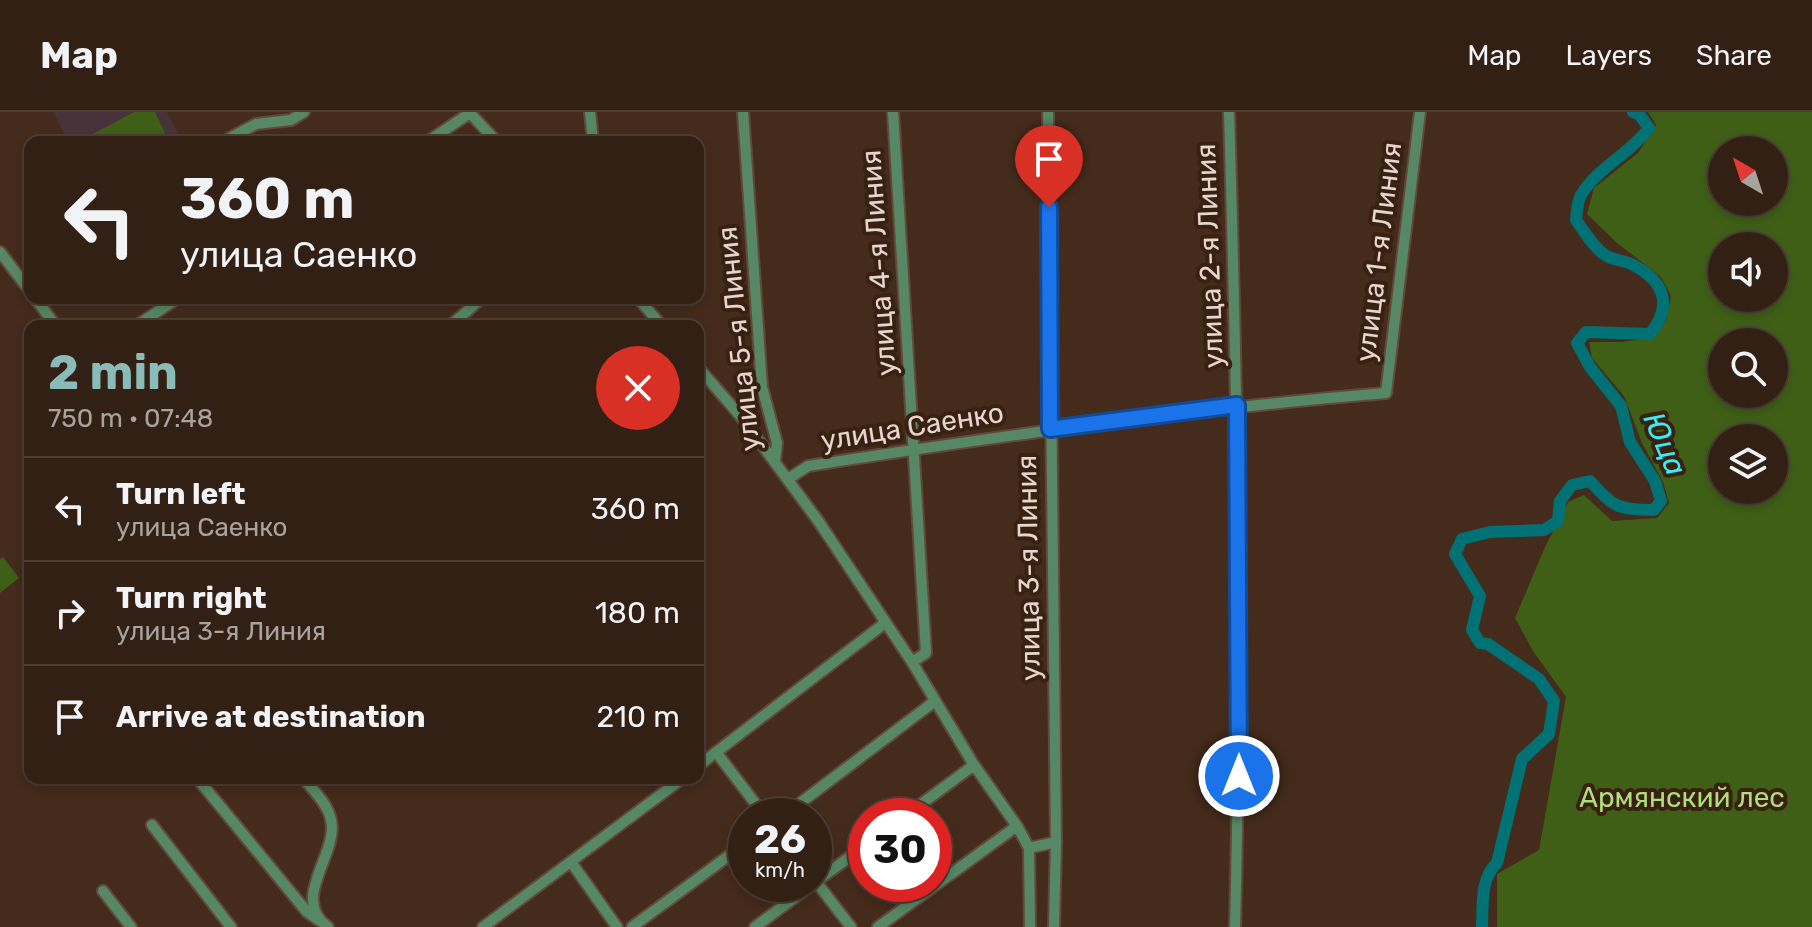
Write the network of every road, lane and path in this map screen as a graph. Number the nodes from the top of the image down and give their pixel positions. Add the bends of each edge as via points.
1 (304, 112) edge
2 (470, 112) edge
3 (590, 112) edge
4 (743, 112) edge
5 (893, 112) edge
6 (1048, 112) edge
7 (1229, 112) edge
8 (1420, 112) edge
9 (234, 136) edge
10 (436, 136) edge
11 (492, 136) edge
12 (592, 136) edge
13 (0, 252) edge
14 (24, 283) edge
15 (169, 304) edge
16 (475, 304) edge
17 (643, 304) edge
18 (145, 320) edge
19 (457, 320) edge
20 (657, 320) edge
21 (704, 374) edge
22 (1237, 405) junction
23 (1050, 429) junction
24 (915, 449) junction
25 (775, 462) junction
26 (788, 479) junction
27 (885, 623) junction
28 (912, 662) junction
29 (935, 701) junction
30 (716, 752) junction
31 (704, 761) edge
32 (974, 765) junction
33 (202, 784) edge
34 (308, 784) edge
35 (675, 784) edge
36 (751, 798) edge
37 (807, 798) edge
38 (929, 798) edge
39 (152, 825) dead end
40 (1017, 826) junction
41 (1056, 842) junction
42 (1029, 848) junction
43 (728, 856) edge
44 (571, 862) junction
45 (103, 891) dead end
46 (788, 902) edge
47 (830, 902) edge
48 (324, 924) edge
49 (131, 927) edge
50 (231, 927) edge
51 (483, 927) edge
52 (617, 927) edge
53 (632, 927) edge
54 (755, 927) edge
55 (851, 927) edge
56 (878, 927) edge
57 (1030, 927) edge
58 (1054, 927) edge
59 (1235, 927) edge

1 - 9 street via 291,120 256,124
2 - 10 street
2 - 11 street
3 - 12 street
4 - 25 street, улица 5-я Линия via 762,387 777,443
5 - 24 street, улица 4-я Линия
6 - 23 street, улица 3-я Линия
7 - 22 street, улица 2-я Линия
8 - 22 street, улица 1-я Линия via 1386,393
13 - 14 street
15 - 18 street
16 - 19 street
17 - 20 street
21 - 25 street
22 - 23 street, улица Саенко
22 - 59 street, улица 2-я Линия
23 - 24 street, улица Саенко
23 - 41 street, улица 3-я Линия
24 - 26 street, улица Саенко via 808,466
24 - 28 street, улица 4-я Линия via 926,653
25 - 26 street, улица 5-я Линия
26 - 27 street, улица 5-я Линия
27 - 28 street, улица 5-я Линия
27 - 30 street
28 - 29 street
29 - 32 street
29 - 37 street
30 - 31 street
30 - 36 street
32 - 38 street
32 - 40 street
33 - 48 street via 307,912
34 - 48 street via 332,825 314,882 315,904
35 - 44 street
39 - 50 street
40 - 42 street
40 - 56 street
41 - 42 street
41 - 58 street, улица 3-я Линия
42 - 57 street
43 - 53 street
44 - 51 street
44 - 52 street
45 - 49 street
46 - 54 street
47 - 55 street

